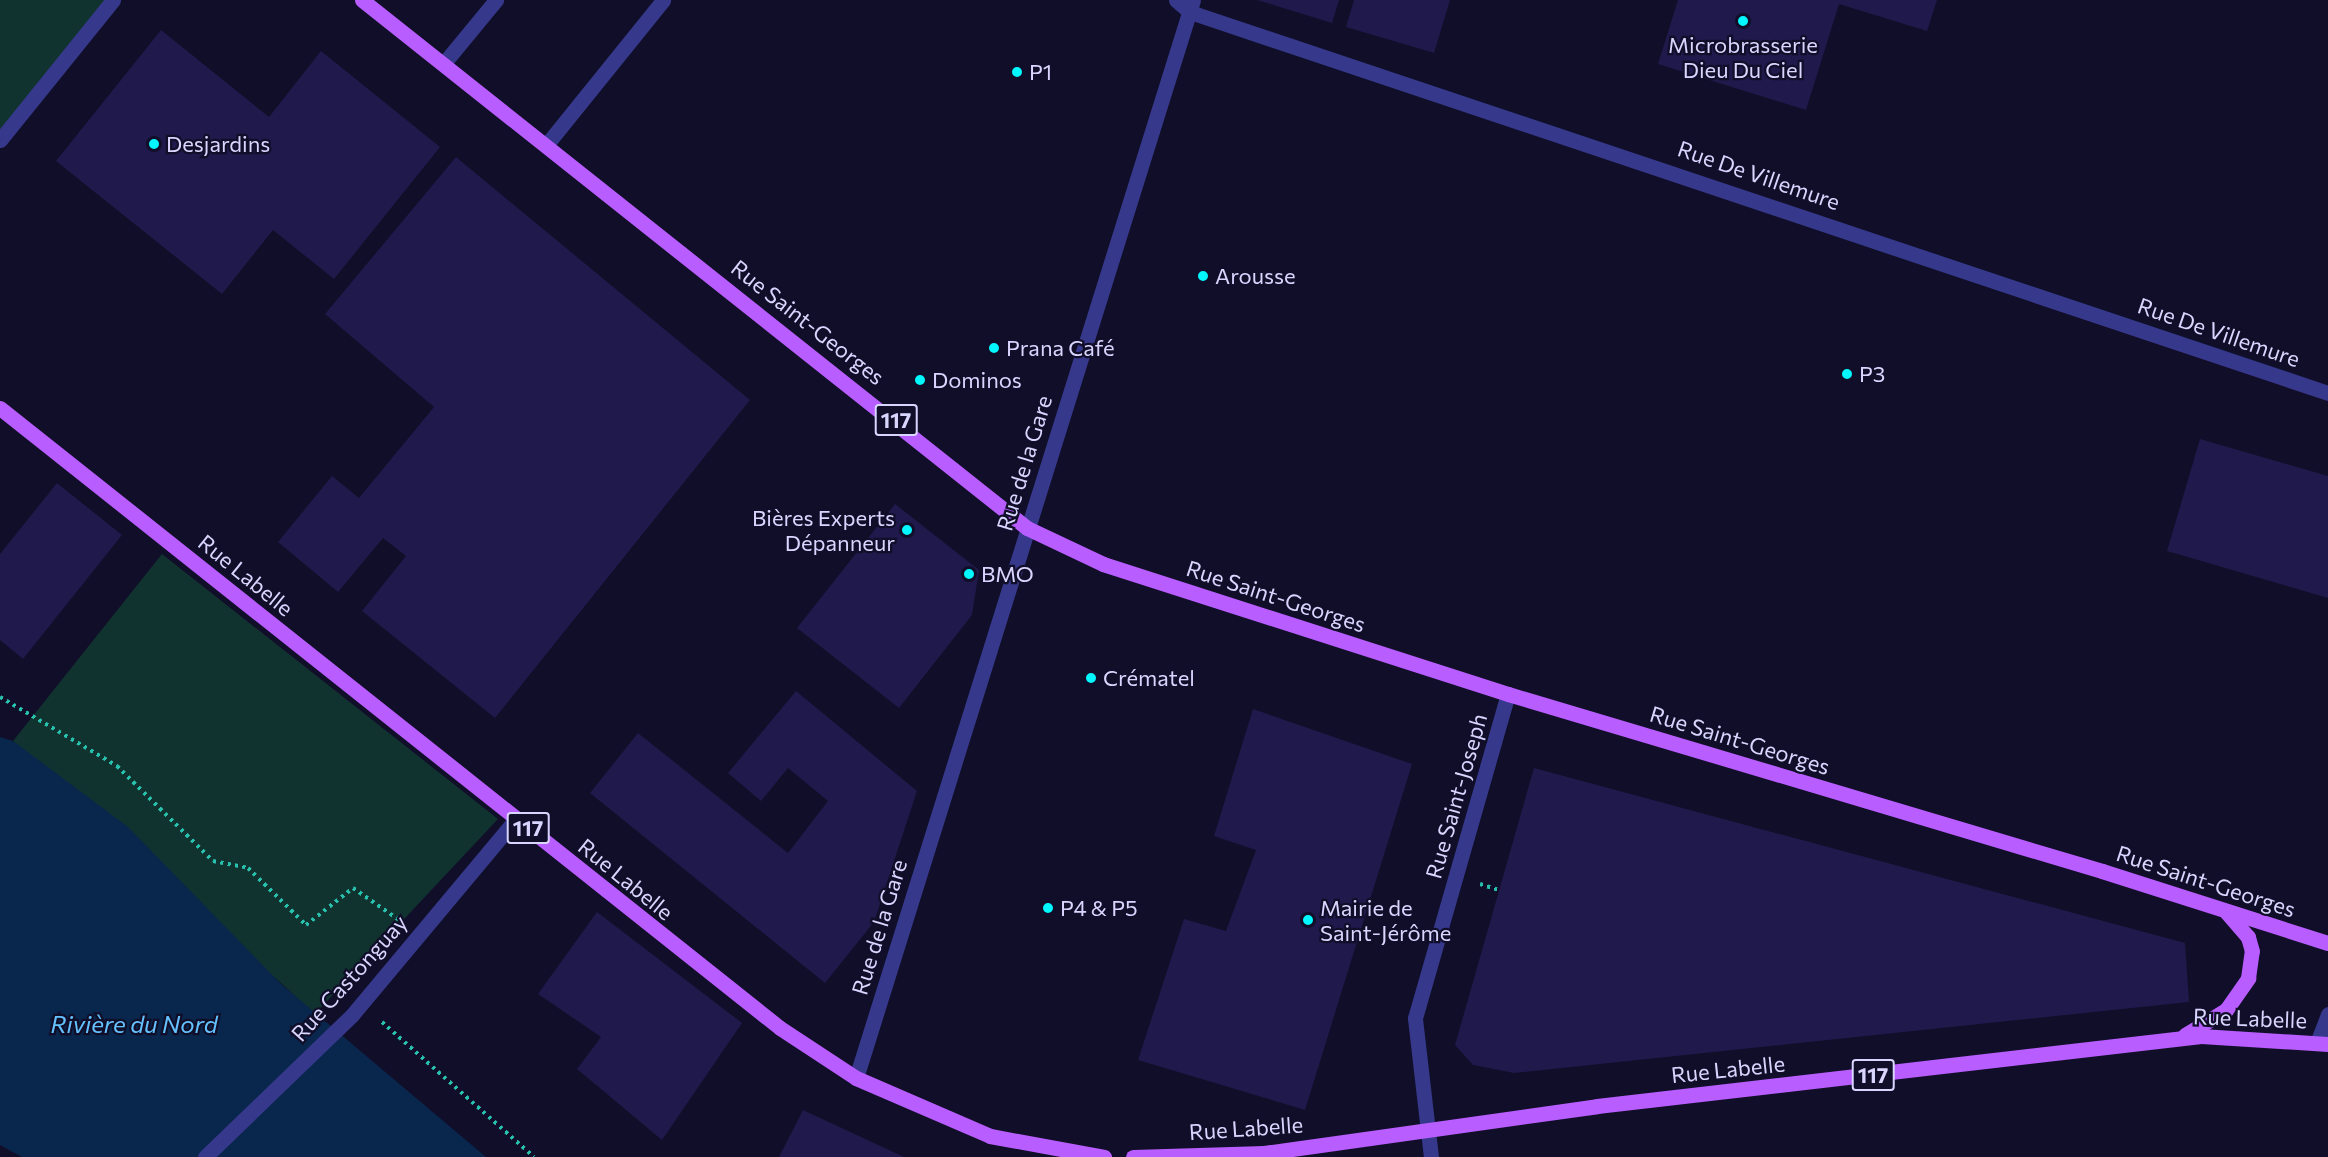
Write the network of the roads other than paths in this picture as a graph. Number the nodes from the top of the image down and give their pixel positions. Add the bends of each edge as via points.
1 (113, 0) edge
2 (362, 0) edge
3 (496, 0) edge
4 (663, 0) edge
5 (1176, 0) edge
6 (1192, 6) edge
7 (444, 63) junction
8 (0, 140) edge
9 (547, 144) junction
10 (2328, 393) edge
11 (0, 408) edge
12 (1027, 528) junction
13 (1508, 694) junction
14 (516, 819) junction
15 (2225, 911) junction
16 (2328, 944) edge
17 (2328, 1014) edge
18 (2180, 1038) junction
19 (2323, 1043) edge
20 (856, 1077) junction
21 (1428, 1128) junction
22 (205, 1157) edge
23 (1104, 1157) edge
24 (1133, 1157) edge
25 (1431, 1157) edge

1 - 8 street
2 - 7 main road, Rue Saint-Georges / 117
3 - 7 street
4 - 9 street
5 - 6 street, Rue De Villemure
6 - 10 street, Rue De Villemure
6 - 12 street, Rue de la Gare
7 - 9 main road, Rue Saint-Georges / 117
9 - 12 main road, Rue Saint-Georges / 117
11 - 14 main road, Rue Labelle / 117
12 - 13 main road, Rue Saint-Georges / 117 via 1103,564
12 - 20 street, Rue de la Gare
13 - 15 main road, Rue Saint-Georges / 117
13 - 21 street, Rue Saint-Joseph via 1415,1018
14 - 20 main road, Rue Labelle / 117 via 731,992
14 - 22 street, Rue Castonguay via 357,1009
15 - 16 main road, Rue Saint-Georges / 117
15 - 18 main road via 2248,937 2252,951 2248,978 2226,1010
17 - 19 street
18 - 19 main road, Rue Labelle / 117
18 - 21 main road, Rue Labelle / 117
20 - 23 main road, Rue Labelle / 117 via 990,1136
21 - 24 main road, Rue Labelle / 117 via 1264,1153
21 - 25 street, Rue Saint-Joseph

